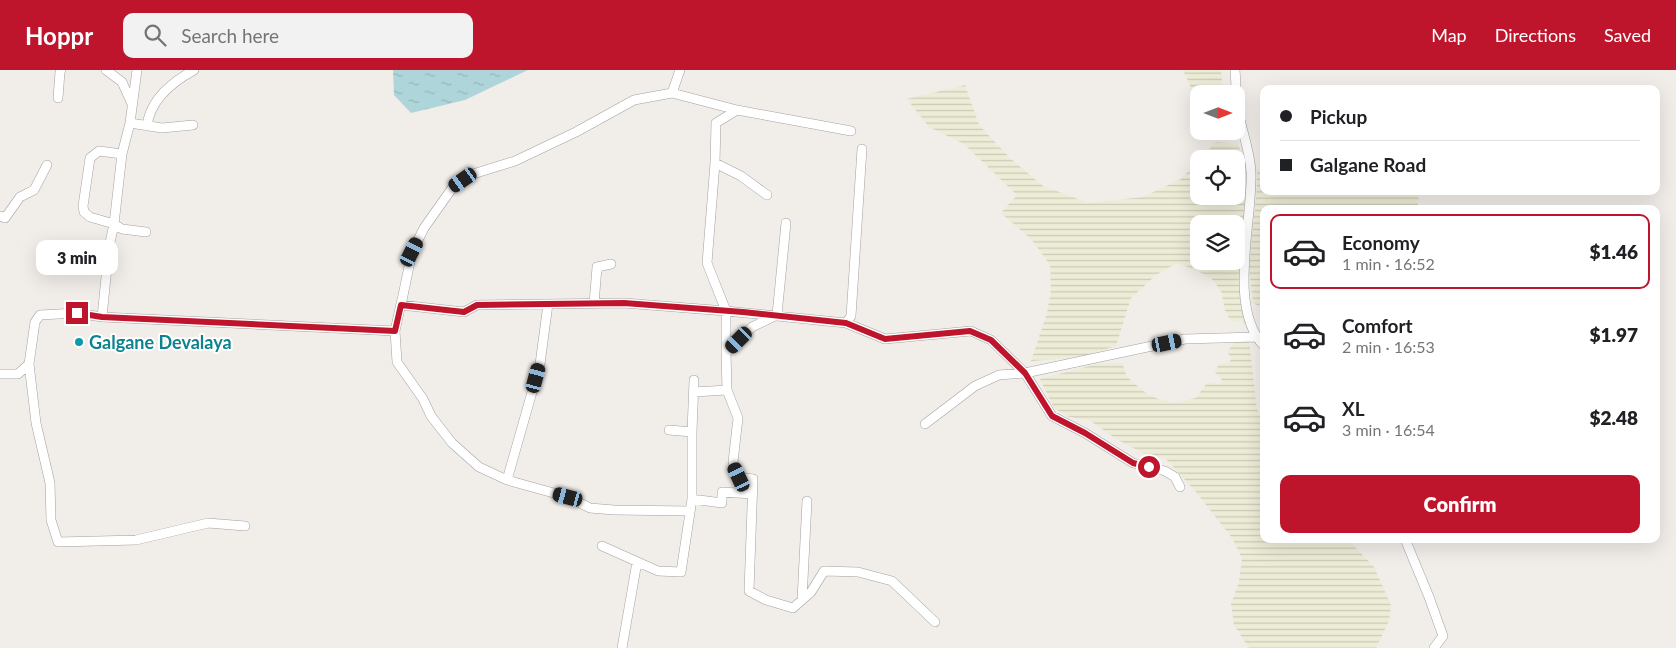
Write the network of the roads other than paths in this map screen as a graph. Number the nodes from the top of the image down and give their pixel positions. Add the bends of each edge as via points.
1 (62, 70) edge
2 (106, 70) edge
3 (137, 70) edge
4 (194, 70) edge
5 (680, 70) edge
6 (1235, 70) edge
7 (672, 93) junction
8 (58, 98) dead end
9 (132, 104) junction
10 (737, 110) junction
11 (130, 123) junction
12 (193, 125) dead end
13 (147, 126) junction
14 (851, 130) dead end
15 (862, 149) dead end
16 (122, 154) junction
17 (715, 163) junction
18 (47, 166) dead end
19 (767, 195) dead end
20 (441, 205) dead end
21 (0, 216) edge
22 (786, 223) dead end
23 (114, 224) junction
24 (146, 232) dead end
25 (611, 264) dead end
26 (548, 304) junction
27 (594, 304) junction
28 (401, 305) junction
29 (726, 311) junction
30 (777, 315) junction
31 (102, 317) junction
32 (846, 323) junction
33 (395, 331) junction
34 (1255, 337) junction
35 (1260, 342) edge
36 (726, 353) junction
37 (30, 364) junction
38 (1025, 373) junction
39 (0, 374) edge
40 (694, 380) dead end
41 (727, 390) junction
42 (694, 392) junction
43 (925, 424) dead end
44 (669, 430) dead end
45 (692, 432) junction
46 (507, 480) junction
47 (1180, 487) dead end
48 (753, 494) junction
49 (692, 499) junction
50 (807, 501) dead end
51 (690, 511) junction
52 (245, 526) dead end
53 (1407, 543) edge
54 (602, 546) dead end
55 (637, 562) junction
56 (802, 600) junction
57 (935, 622) dead end
58 (622, 648) edge
59 (1434, 648) edge

1 - 8 street
2 - 9 street via 122,82
3 - 9 street
4 - 13 street via 184,75 153,104
5 - 7 street
6 - 34 street via 1237,104 1251,171 1244,283
7 - 10 street
7 - 28 street via 634,100 576,132 515,161 473,174 454,187 424,228 412,252
9 - 11 street
10 - 14 street
10 - 17 street via 716,123
11 - 13 street
11 - 16 street
12 - 13 street
15 - 32 street via 851,316
16 - 23 street
16 - 23 street via 99,151 90,158 83,206 90,217
17 - 19 street via 741,176
17 - 29 street via 707,263
18 - 21 street via 34,190 20,197 6,218
20 - 28 street via 413,249
22 - 30 street
23 - 24 street via 122,229
23 - 31 street
25 - 27 street via 597,268
26 - 27 street
26 - 28 street via 477,305 464,312
26 - 46 street via 540,364
27 - 29 street via 624,303
28 - 33 street
29 - 30 street
29 - 36 street
30 - 32 street
30 - 36 street via 752,327
31 - 33 street
31 - 37 street via 77,313 40,315 35,322
32 - 38 street via 885,339 970,331 991,340
33 - 46 street via 397,362 423,399 430,416 452,443 479,468
34 - 35 street
34 - 38 street via 1185,340
36 - 41 street
37 - 39 street via 18,374
37 - 52 street via 36,423 50,483 51,520 58,542 136,540 208,523
38 - 43 street via 999,375 975,386
38 - 47 street via 1052,416 1133,463 1165,471 1175,477
40 - 42 street
41 - 42 street
41 - 48 street via 738,418 733,462 739,477 753,478
42 - 45 street
44 - 45 street
45 - 49 street
46 - 51 street via 568,497 590,508
48 - 49 street via 722,492 722,503
48 - 56 street via 749,591 793,608
49 - 51 street
50 - 56 street
51 - 55 street via 681,572 658,571
53 - 59 street via 1442,636
54 - 55 street
55 - 58 street
56 - 57 street via 812,592 824,571 858,572 892,581

